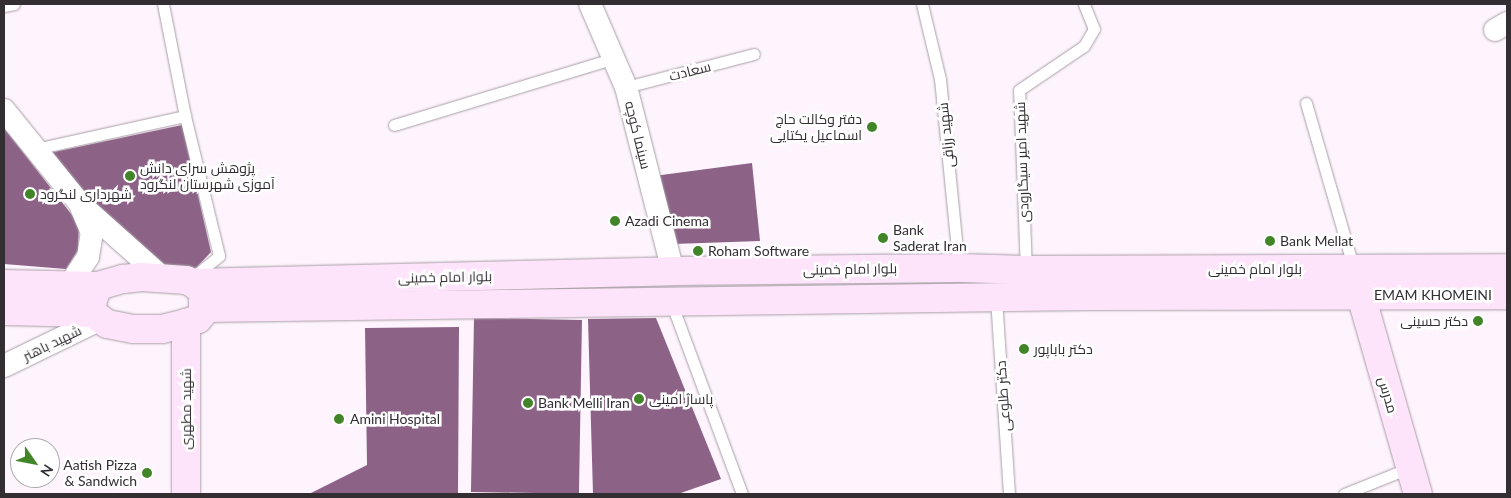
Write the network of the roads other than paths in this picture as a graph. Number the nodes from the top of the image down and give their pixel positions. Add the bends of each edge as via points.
1 (14, 4) edge
2 (163, 4) edge
3 (590, 4) edge
4 (922, 4) edge
5 (1084, 4) edge
6 (4, 6) edge
7 (754, 54) dead end
8 (614, 58) junction
9 (626, 87) junction
10 (1306, 103) dead end
11 (4, 110) edge
12 (185, 116) junction
13 (394, 125) dead end
14 (35, 149) junction
15 (80, 204) junction
16 (959, 268) junction
17 (1507, 268) edge
18 (1354, 269) junction
19 (1026, 270) junction
20 (673, 272) junction
21 (182, 281) junction
22 (4, 284) edge
23 (70, 286) junction
24 (98, 286) junction
25 (1507, 295) edge
26 (1359, 296) junction
27 (996, 298) junction
28 (671, 302) junction
29 (4, 311) edge
30 (195, 315) junction
31 (97, 316) junction
32 (4, 366) edge
33 (1409, 468) junction
34 (186, 494) edge
35 (742, 494) edge
36 (1010, 494) edge
37 (1344, 494) edge
38 (1418, 494) edge

1 - 6 lane
2 - 12 lane
3 - 8 street, سینما کوچه
4 - 16 lane, شهید رزاقی via 940,79
5 - 19 lane, شهید امیر سیگارودی via 1094,29 1084,46 1019,90
7 - 9 lane, سعادت
8 - 9 street, سینما کوچه
8 - 13 lane
9 - 20 street, سینما کوچه
10 - 18 lane
11 - 14 street
12 - 14 lane
12 - 21 lane via 219,256
14 - 15 street
15 - 21 street
15 - 23 street via 92,233 88,257
16 - 19 main road, بلوار امام خمینی
16 - 20 main road, بلوار امام خمینی
17 - 18 main road, بلوار امام خمینی
18 - 19 main road, بلوار امام خمینی
18 - 26 main road, مدرس
20 - 21 main road, بلوار امام خمینی
21 - 24 main road, بلوار امام خمینی via 123,279
21 - 30 main road, شهید مطهری via 203,292
22 - 23 main road
23 - 24 main road
24 - 31 main road via 92,302
25 - 26 main road, EMAM KHOMEINI
26 - 27 main road, بلوار امام خمینی
26 - 33 main road, مدرس
27 - 28 main road, بلوار امام خمینی
27 - 36 lane, دکتر طلوعی
28 - 30 main road, بلوار امام خمینی
28 - 35 lane
29 - 31 main road
30 - 31 main road, بلوار امام خمینی via 162,329 133,329 107,324
30 - 34 main road, شهید مطهری
31 - 32 street, شهید باهنر
33 - 37 lane
33 - 38 main road, مدرس

